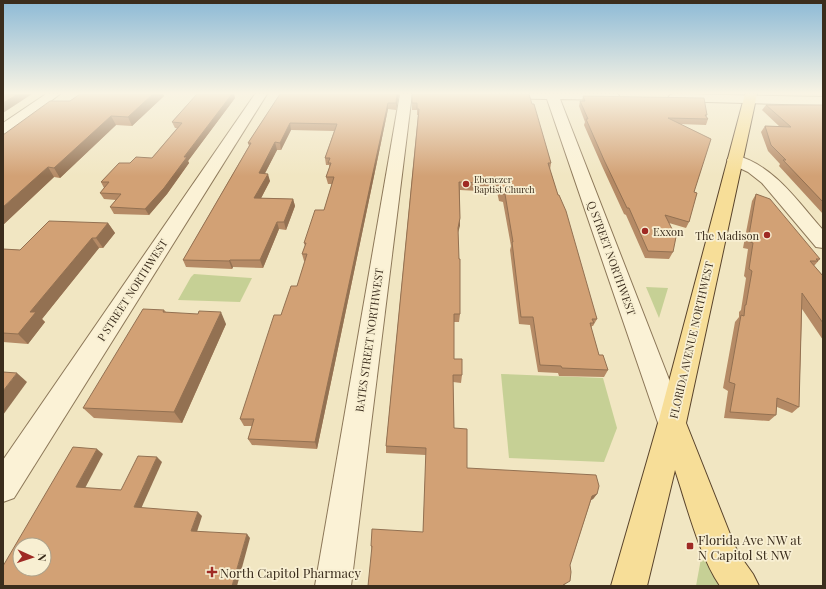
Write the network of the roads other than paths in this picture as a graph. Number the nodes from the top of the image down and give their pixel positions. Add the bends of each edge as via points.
1 (15, 121) edge
2 (243, 121) edge
3 (402, 121) edge
4 (562, 121) edge
5 (745, 121) edge
6 (3, 130) edge
7 (735, 160) junction
8 (823, 242) edge
9 (672, 423) junction
10 (3, 487) edge
11 (333, 586) edge
12 (629, 586) edge
13 (741, 586) edge

1 - 6 street
2 - 10 street, P STREET NORTHWEST
3 - 11 street, BATES STREET NORTHWEST
4 - 9 street, Q STREET NORTHWEST
5 - 7 main road, FLORIDA AVENUE NORTHWEST
7 - 8 street via 768,179
7 - 9 main road, FLORIDA AVENUE NORTHWEST
9 - 12 main road, FLORIDA AVENUE NORTHWEST
9 - 13 main road via 716,542 726,564

